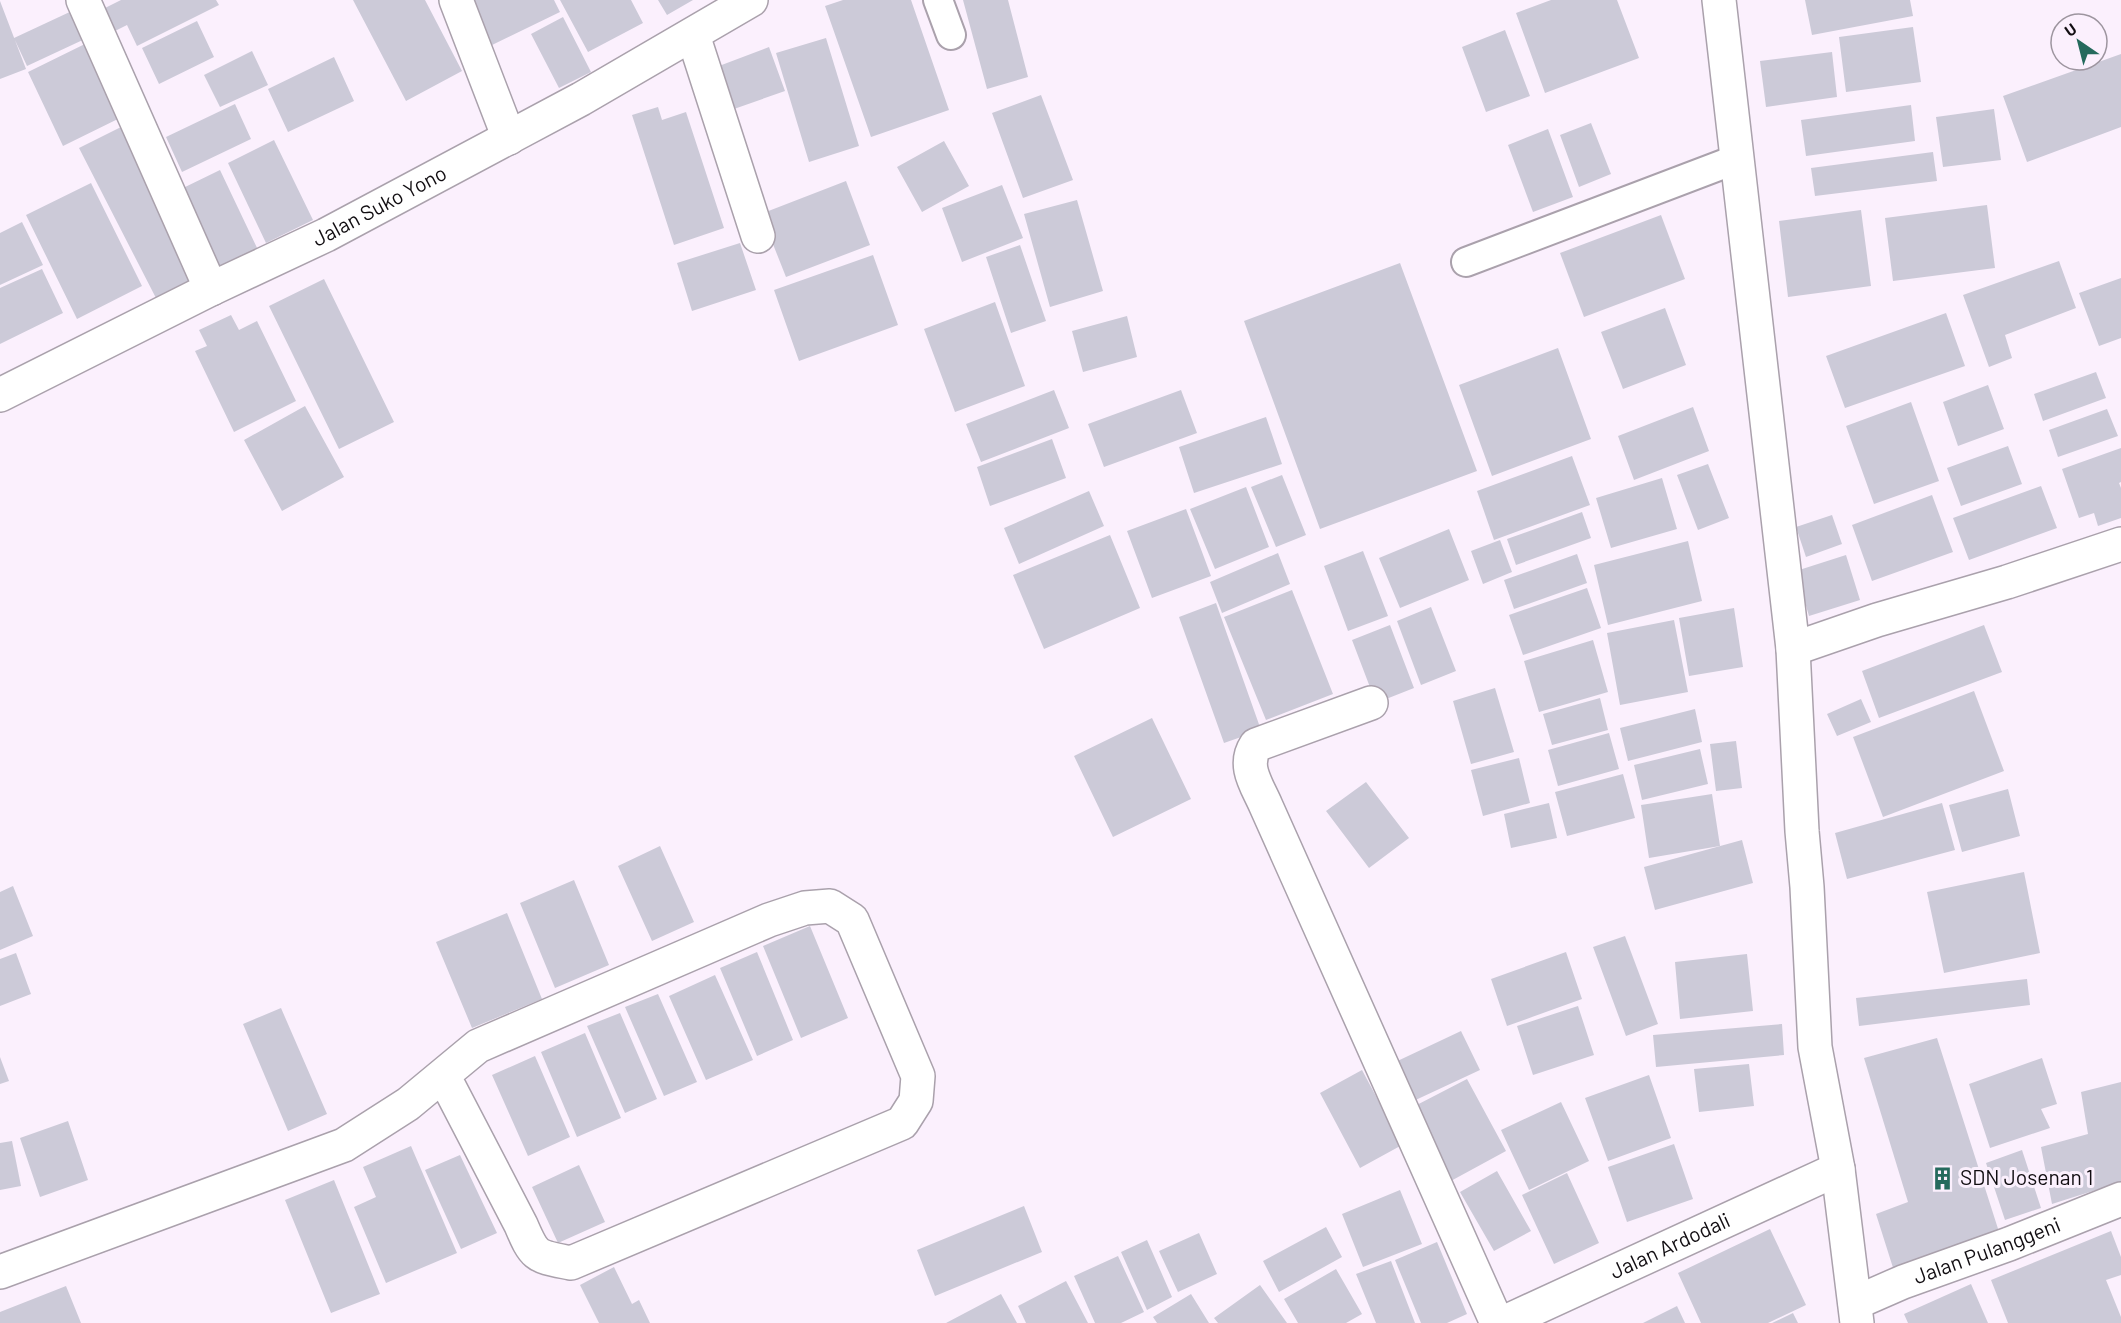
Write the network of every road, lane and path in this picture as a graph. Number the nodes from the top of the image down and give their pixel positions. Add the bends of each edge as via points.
1 (83, 0) edge
2 (456, 0) edge
3 (751, 0) edge
4 (938, 0) edge
5 (1719, 0) edge
6 (693, 35) junction
7 (951, 35) dead end
8 (509, 138) junction
9 (1737, 159) junction
10 (758, 236) dead end
11 (1466, 262) dead end
12 (211, 289) junction
13 (0, 395) edge
14 (2121, 543) edge
15 (1793, 649) junction
16 (1371, 703) dead end
17 (443, 1075) junction
18 (1838, 1169) junction
19 (2121, 1199) edge
20 (0, 1272) edge
21 (1856, 1313) edge
22 (1497, 1323) edge
23 (1503, 1323) edge

1 - 12 street
2 - 8 street
3 - 6 street, Jalan Suko Yono
4 - 7 lane
5 - 9 street
6 - 8 street, Jalan Suko Yono
6 - 10 street
8 - 12 street, Jalan Suko Yono via 326,235
9 - 11 lane
9 - 15 street
12 - 13 street, Jalan Suko Yono
14 - 15 street
15 - 18 street via 1815,1047
16 - 22 street via 1256,745 1249,765
17 - 17 street via 478,1046 769,920 805,908 830,906 852,920 918,1076 916,1101 902,1123 571,1263 531,1250
17 - 20 street via 408,1104 344,1145
18 - 21 street
18 - 23 street, Jalan Ardodali
19 - 21 street, Jalan Pulanggeni via 1903,1282

